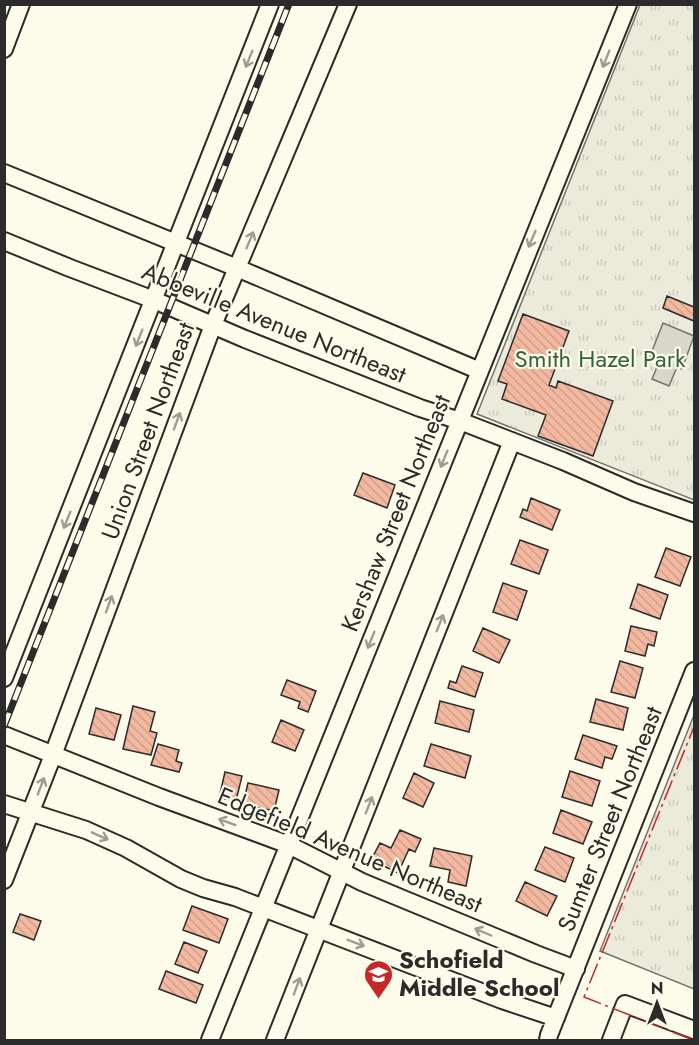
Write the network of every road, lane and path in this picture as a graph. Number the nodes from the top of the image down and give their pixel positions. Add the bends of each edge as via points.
1 (21, 4) edge
2 (270, 4) edge
3 (348, 4) edge
4 (628, 4) edge
5 (4, 49) edge
6 (4, 173) edge
7 (4, 241) edge
8 (176, 243) junction
9 (237, 268) junction
10 (154, 300) junction
11 (213, 325) junction
12 (480, 370) junction
13 (460, 421) junction
14 (512, 441) junction
15 (694, 513) edge
16 (694, 671) edge
17 (4, 678) edge
18 (4, 735) edge
19 (53, 754) junction
20 (4, 804) edge
21 (30, 812) junction
22 (289, 844) junction
23 (342, 872) junction
24 (4, 880) edge
25 (263, 908) junction
26 (319, 929) junction
27 (576, 969) junction
28 (556, 1018) junction
29 (694, 1030) edge
30 (210, 1041) edge
31 (275, 1041) edge
32 (548, 1041) edge
33 (611, 1041) edge

1 - 5 street
2 -> 8 street, Union Street Northeast
9 -> 3 street, Union Street Northeast
4 -> 12 street, Kershaw Street Northeast
6 - 8 street, Abbeville Avenue Northeast
7 - 10 street, Abbeville Avenue Northeast
8 - 9 street, Abbeville Avenue Northeast
8 - 10 street, Union Street Northeast
9 - 11 street, Union Street Northeast
9 - 12 street, Abbeville Avenue Northeast
10 - 11 street, Abbeville Avenue Northeast
10 -> 17 street, Union Street Northeast
11 - 13 street, Abbeville Avenue Northeast
19 -> 11 street, Union Street Northeast
12 - 13 street, Kershaw Street Northeast
13 - 14 street, Abbeville Avenue Northeast
13 -> 22 street, Kershaw Street Northeast
14 - 15 street, Abbeville Avenue Northeast
23 -> 14 street
16 - 27 street, Sumter Street Northeast
18 - 19 street, Edgefield Avenue Northeast
21 -> 19 street, Union Street Northeast
22 -> 19 street, Edgefield Avenue Northeast
20 - 21 street
21 - 24 street, Union Street Northeast
21 -> 25 street via 86,830 181,879
22 - 23 street, Edgefield Avenue Northeast
22 - 25 street, Kershaw Street Northeast
23 - 26 street
27 -> 23 street, Edgefield Avenue Northeast
25 - 26 street
25 - 30 street, Kershaw Street Northeast
26 -> 28 street
31 -> 26 street
27 - 28 street, Sumter Street Northeast
28 - 32 street, Sumter Street Northeast
29 - 33 street via 625,1004

